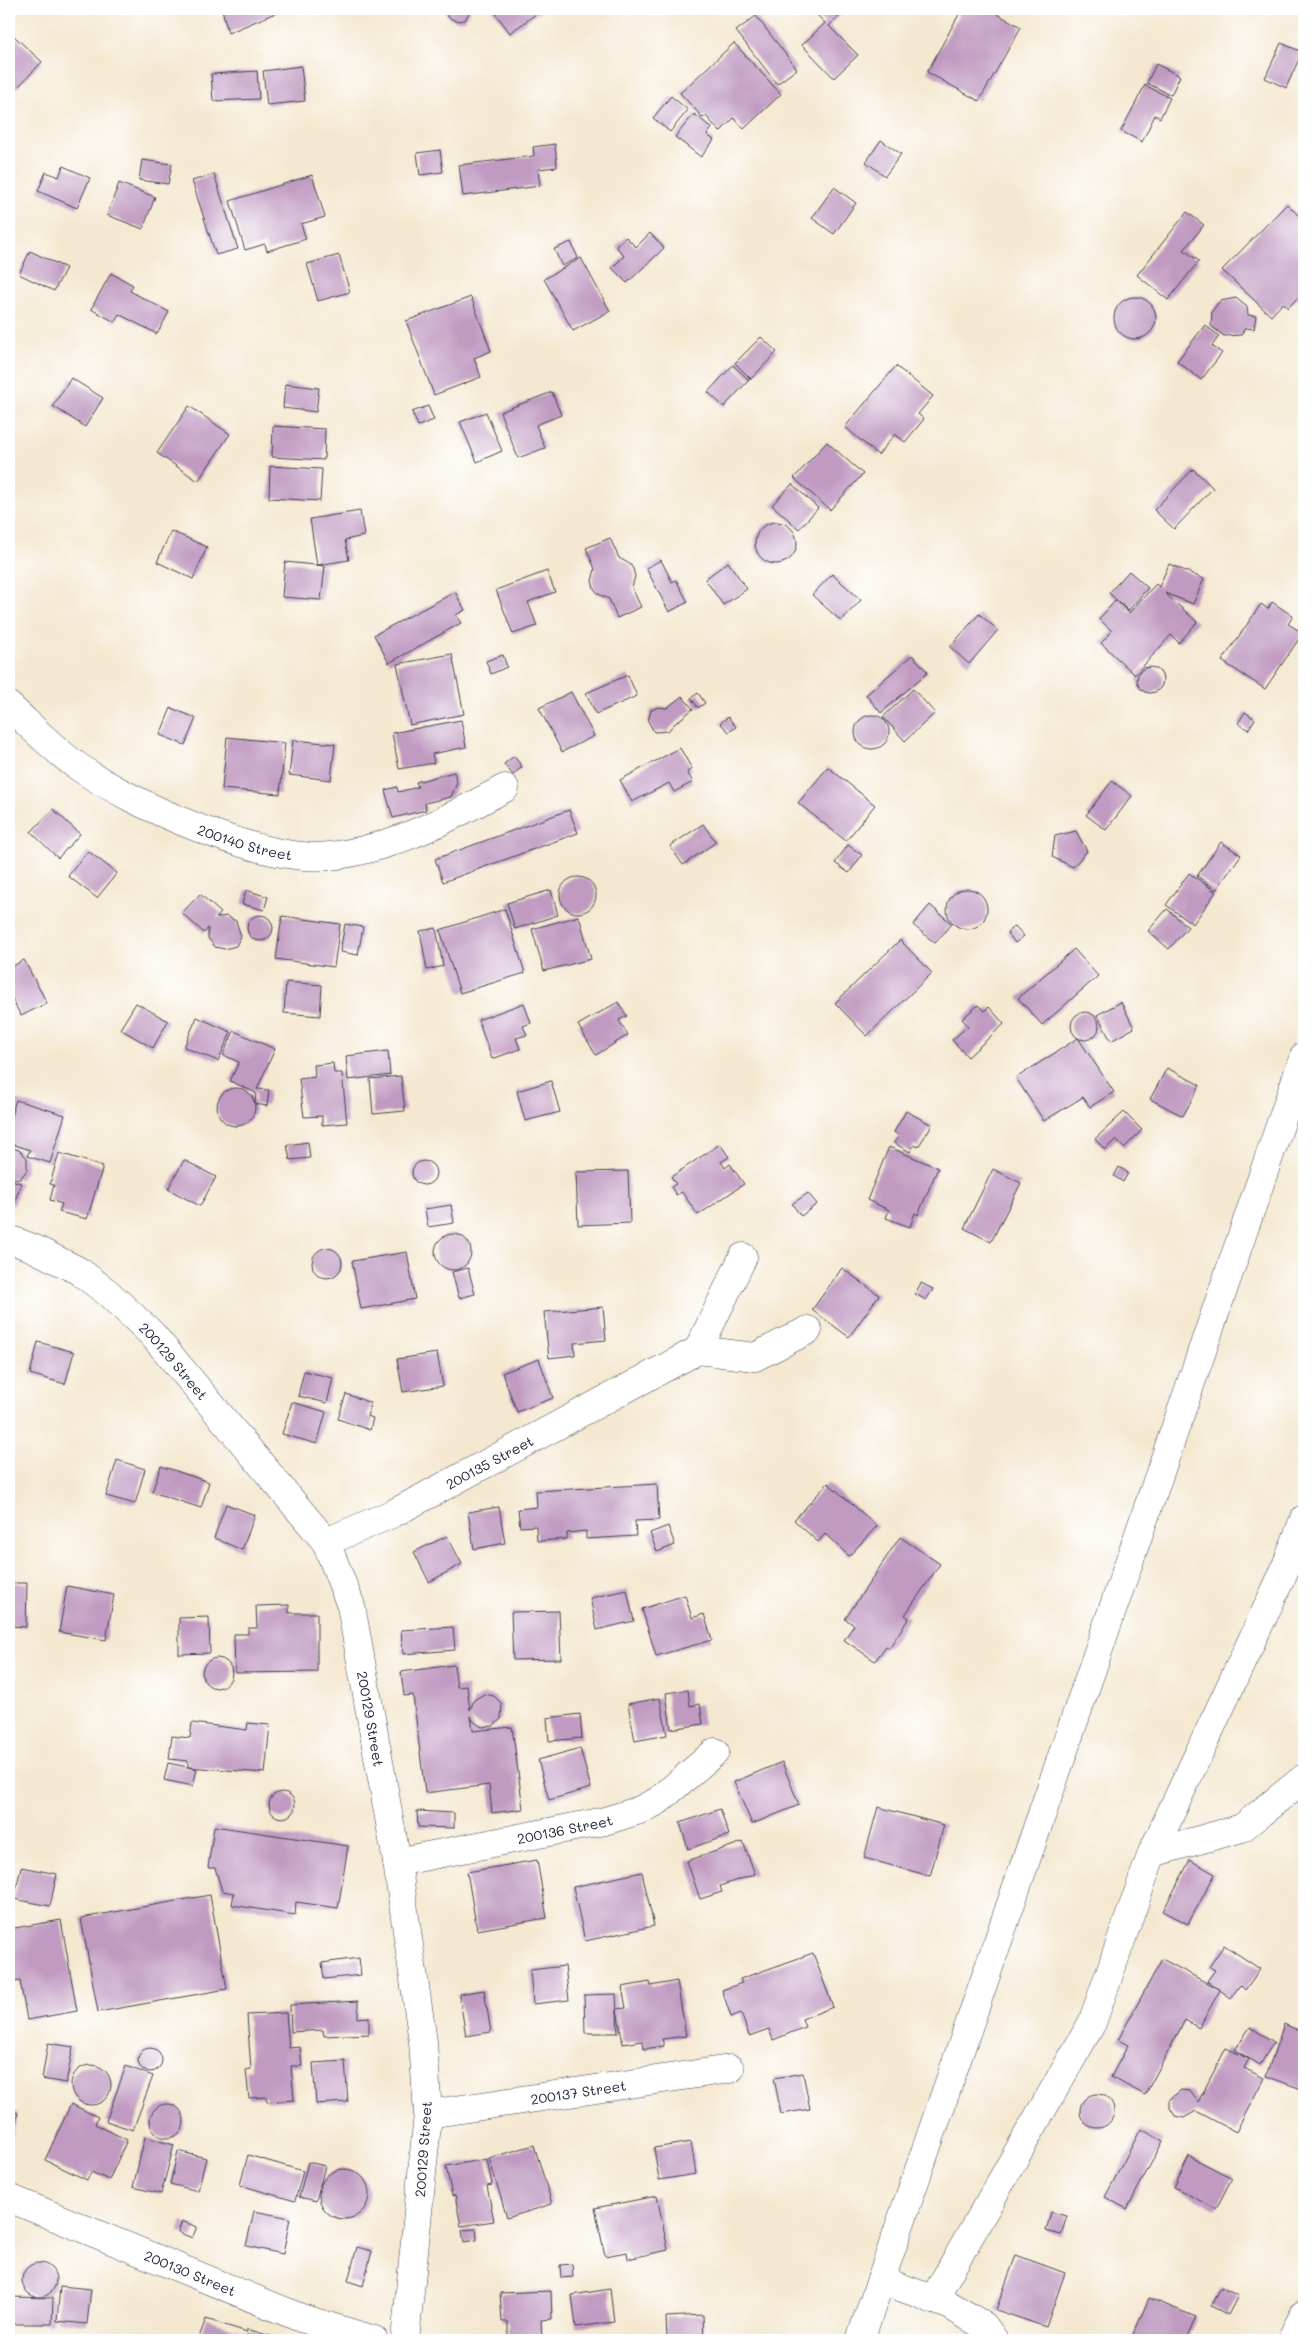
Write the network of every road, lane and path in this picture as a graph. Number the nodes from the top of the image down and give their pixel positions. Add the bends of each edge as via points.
1 (9, 706) edge
2 (505, 788) dead end
3 (1304, 1056) edge
4 (9, 1239) edge
5 (743, 1257) dead end
6 (808, 1330) dead end
7 (698, 1350) junction
8 (1304, 1519) edge
9 (326, 1542) junction
10 (715, 1752) dead end
11 (1304, 1778) edge
12 (1152, 1853) junction
13 (397, 1862) junction
14 (730, 2069) dead end
15 (428, 2114) junction
16 (9, 2198) edge
17 (881, 2280) junction
18 (933, 2300) junction
19 (1304, 2314) edge
20 (374, 2340) edge
21 (405, 2340) edge
22 (860, 2340) edge
23 (994, 2340) edge
24 (1291, 2340) edge

1 - 2 street, 200140 Street via 77,766 140,802 240,844 284,854 329,856 374,847 438,824
3 - 17 street
4 - 9 street, 200129 Street via 79,1271 152,1334
5 - 7 street
6 - 7 street via 755,1357
7 - 9 street, 200135 Street via 394,1513
8 - 12 street via 1283,1574
9 - 13 street, 200129 Street via 351,1606
10 - 13 street, 200136 Street via 658,1801 640,1810
11 - 12 street via 1242,1828
12 - 18 street via 1092,2022
13 - 15 street, 200129 Street via 423,2042
14 - 15 street, 200137 Street
15 - 21 street, 200129 Street
16 - 20 street, 200130 Street via 301,2318
17 - 18 street
17 - 22 street
18 - 23 street via 951,2306 984,2326
19 - 24 street

